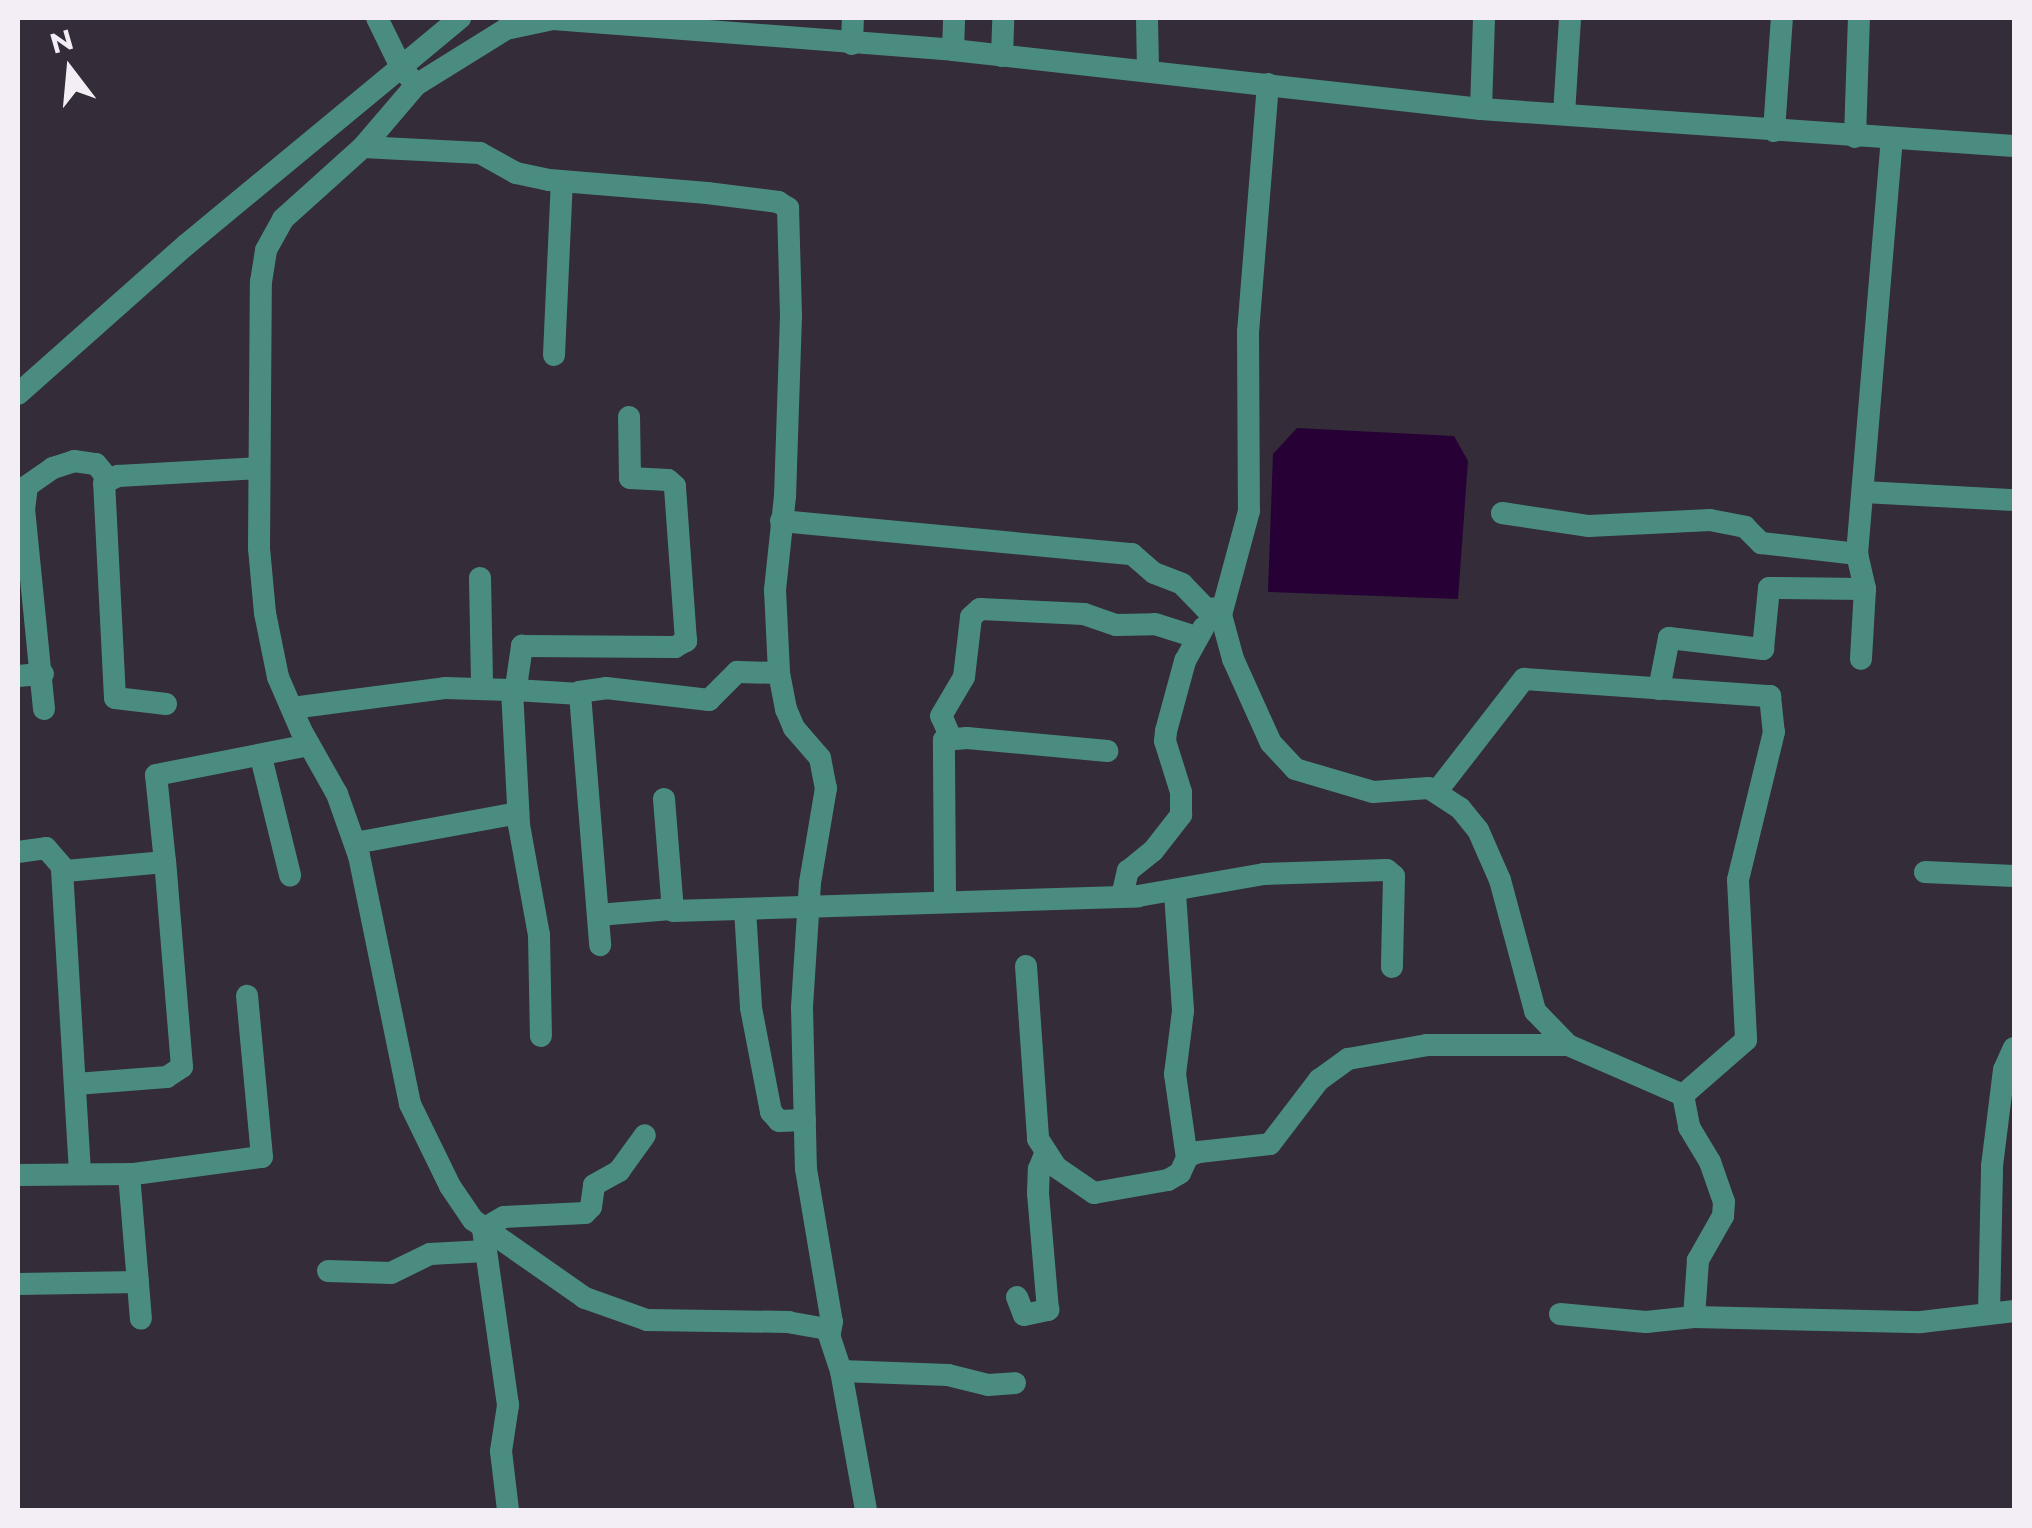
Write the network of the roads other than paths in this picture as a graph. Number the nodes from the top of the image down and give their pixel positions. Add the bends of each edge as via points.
1 (377, 18) edge
2 (460, 18) edge
3 (853, 18) edge
4 (954, 18) edge
5 (1003, 18) edge
6 (1147, 18) edge
7 (1484, 18) edge
8 (1570, 18) edge
9 (1782, 18) edge
10 (1860, 18) edge
11 (770, 27) edge
12 (852, 44) junction
13 (953, 50) junction
14 (1002, 56) junction
15 (401, 67) junction
16 (1148, 70) junction
17 (1268, 84) junction
18 (416, 86) junction
19 (1481, 109) junction
20 (1564, 114) junction
21 (1774, 131) junction
22 (1855, 137) junction
23 (1892, 140) junction
24 (2014, 146) edge
25 (362, 148) junction
26 (562, 182) junction
27 (554, 355) dead end
28 (18, 394) edge
29 (630, 417) dead end
30 (259, 468) junction
31 (108, 479) junction
32 (1864, 492) junction
33 (21, 496) edge
34 (2014, 500) edge
35 (1502, 513) dead end
36 (781, 521) junction
37 (1857, 554) junction
38 (480, 578) dead end
39 (1865, 590) junction
40 (1220, 608) junction
41 (1196, 637) junction
42 (1861, 659) dead end
43 (779, 673) junction
44 (43, 674) junction
45 (18, 676) edge
46 (482, 687) junction
47 (1660, 688) junction
48 (515, 692) junction
49 (579, 692) junction
50 (166, 704) dead end
51 (292, 708) junction
52 (44, 709) dead end
53 (951, 738) junction
54 (309, 744) junction
55 (1107, 751) dead end
56 (262, 757) junction
57 (1437, 791) junction
58 (664, 799) dead end
59 (518, 813) junction
60 (355, 843) junction
61 (18, 852) edge
62 (165, 862) junction
63 (62, 870) junction
64 (1926, 872) dead end
65 (290, 875) dead end
66 (2014, 876) edge
67 (1175, 892) junction
68 (1122, 896) junction
69 (945, 899) junction
70 (671, 909) junction
71 (745, 909) junction
72 (809, 910) junction
73 (598, 915) junction
74 (600, 945) dead end
75 (1026, 966) dead end
76 (1392, 967) dead end
77 (247, 996) dead end
78 (541, 1036) dead end
79 (1568, 1045) junction
80 (2014, 1048) edge
81 (76, 1084) junction
82 (1683, 1095) junction
83 (805, 1120) junction
84 (645, 1136) dead end
85 (1045, 1154) junction
86 (1187, 1158) junction
87 (80, 1174) junction
88 (129, 1174) junction
89 (18, 1175) edge
90 (484, 1240) junction
91 (328, 1271) dead end
92 (138, 1282) junction
93 (18, 1284) edge
94 (1017, 1297) dead end
95 (2014, 1311) edge
96 (1989, 1313) junction
97 (1560, 1314) dead end
98 (1694, 1317) junction
99 (140, 1318) dead end
100 (830, 1332) junction
101 (841, 1371) junction
102 (1015, 1382) dead end
103 (508, 1510) edge
104 (866, 1510) edge

1 - 15 street
2 - 15 street
3 - 12 street
4 - 13 street
5 - 14 street
6 - 16 street
7 - 19 street
8 - 20 street
9 - 21 street
10 - 22 street
11 - 12 street
11 - 18 street via 537,20 496,35
12 - 13 street
13 - 14 street
14 - 16 street
15 - 18 street
15 - 28 street
16 - 17 street
17 - 19 street
17 - 40 street via 1248,332 1250,511
18 - 25 street
19 - 20 street
20 - 21 street
21 - 22 street
22 - 23 street
23 - 24 street
23 - 32 street
25 - 26 street via 480,154 516,173
25 - 30 street via 283,219 266,250
26 - 27 street
26 - 36 street via 706,193 788,208 791,316
29 - 48 street via 630,478 675,486 686,641 675,647 522,646
30 - 31 street
30 - 51 street via 265,614
31 - 33 street via 96,464 74,461 34,479
31 - 50 street via 103,490 114,692 123,702
32 - 34 street
32 - 37 street
33 - 44 street
35 - 37 street via 1589,526 1720,521 1745,527 1762,543
36 - 40 street via 1132,554 1182,584 1204,607
36 - 43 street via 775,590
37 - 39 street
38 - 46 street
39 - 42 street
39 - 47 street via 1769,588 1763,649 1669,638
40 - 41 street
40 - 57 street via 1233,659 1271,743 1289,765 1374,792
41 - 53 street via 1084,614 980,609 970,618 964,677 941,716
41 - 68 street via 1165,741 1181,815 1131,866
43 - 49 street via 738,672 710,700 606,688
43 - 72 street via 790,720 820,758 824,774
44 - 45 street
44 - 52 street
46 - 48 street
46 - 51 street
47 - 57 street via 1524,679
47 - 82 street via 1770,696 1774,732 1738,880 1746,1040
48 - 49 street
48 - 59 street
49 - 73 street
51 - 54 street
53 - 55 street
53 - 69 street via 940,750
54 - 56 street
54 - 60 street via 338,794
56 - 62 street via 156,775
56 - 65 street
57 - 79 street via 1478,830 1507,898 1530,1000
58 - 70 street
59 - 60 street
59 - 78 street via 538,917
60 - 90 street via 410,1104
61 - 63 street via 46,848
62 - 63 street
62 - 81 street via 182,1067 167,1077
63 - 81 street
64 - 66 street
67 - 68 street
67 - 76 street via 1264,874 1390,870
67 - 86 street via 1183,1011 1175,1074
68 - 69 street
69 - 72 street
70 - 71 street
70 - 73 street
71 - 72 street
71 - 83 street via 751,1008 771,1112 779,1122
72 - 83 street via 802,1008
73 - 74 street
75 - 85 street via 1037,1130
77 - 88 street via 262,1157
79 - 82 street
79 - 86 street via 1427,1045 1348,1060 1319,1080 1270,1144
80 - 96 street via 2004,1070 1992,1166
81 - 87 street
82 - 98 street via 1689,1127 1724,1202 1698,1260
83 - 100 street
84 - 90 street via 620,1171 594,1184 585,1213 504,1217
85 - 86 street via 1094,1193 1168,1180
85 - 94 street via 1038,1193 1048,1311 1022,1314
87 - 88 street
87 - 89 street
88 - 92 street
90 - 91 street via 423,1256 391,1273
90 - 100 street via 627,1315 686,1323 790,1322
90 - 103 street via 508,1405 501,1451
92 - 93 street
92 - 99 street
95 - 96 street
96 - 98 street via 1921,1322
97 - 98 street via 1659,1322
100 - 101 street
101 - 102 street
101 - 104 street

